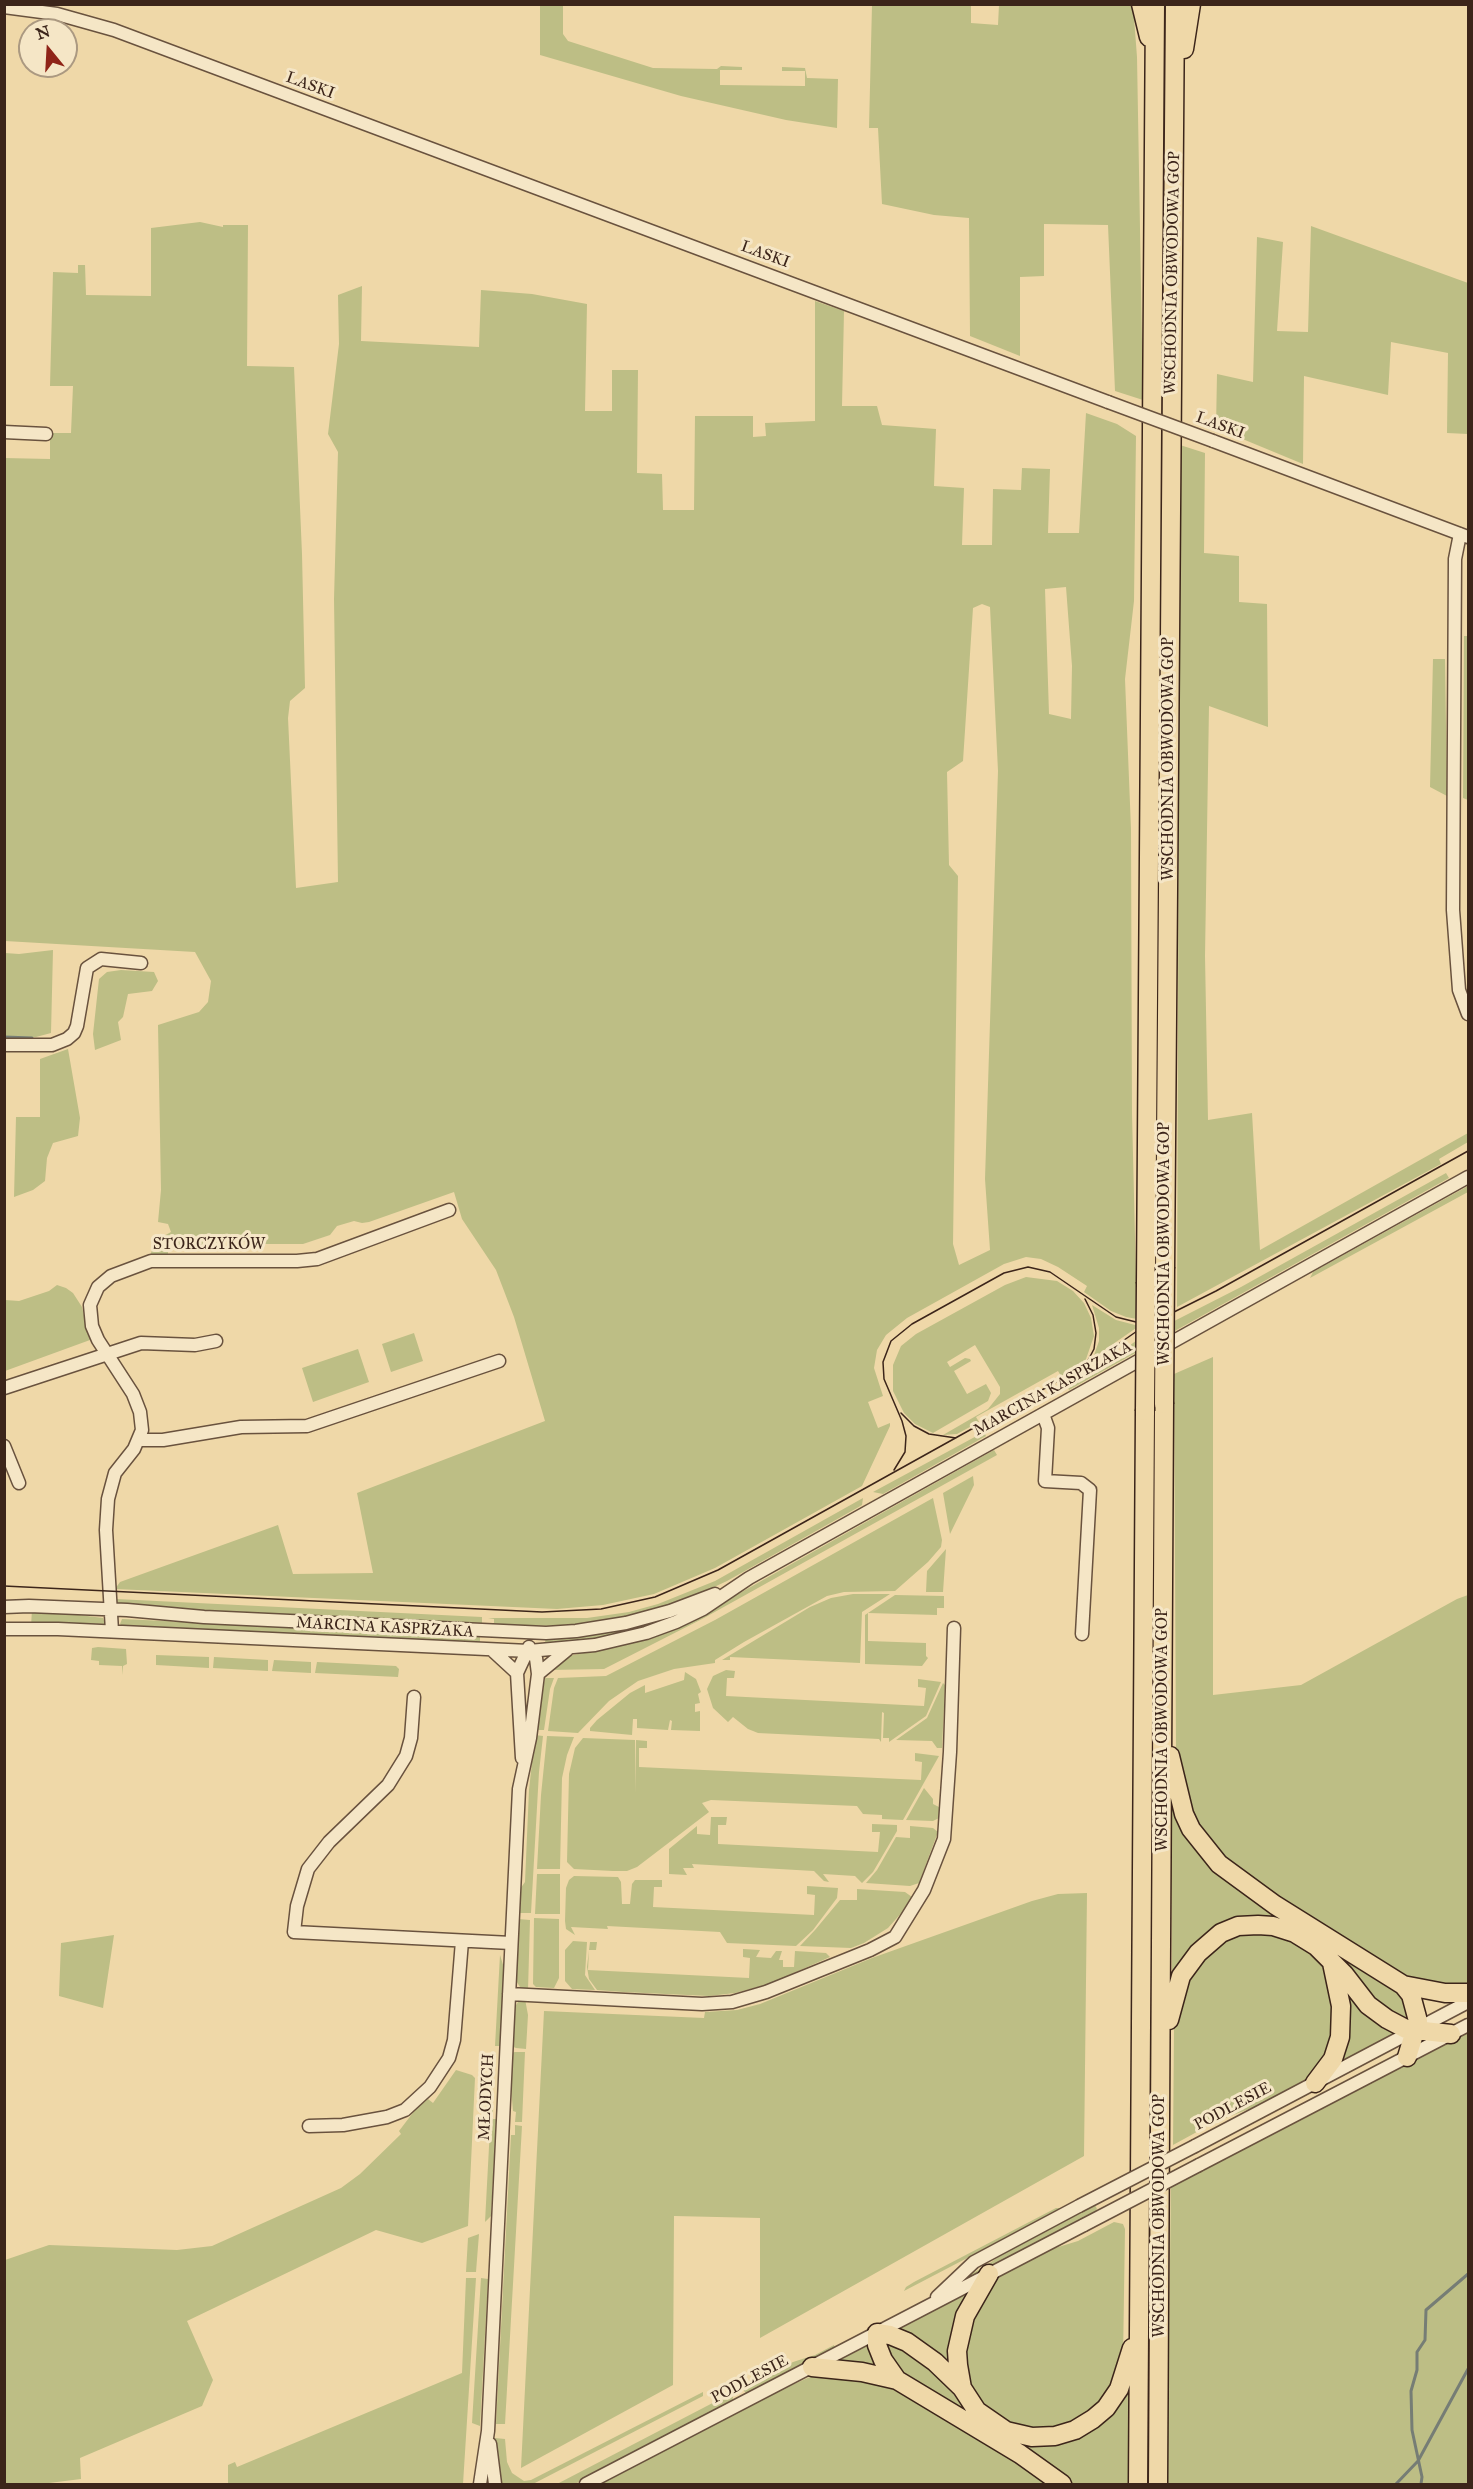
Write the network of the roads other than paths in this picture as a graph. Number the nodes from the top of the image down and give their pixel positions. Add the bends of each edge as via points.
1 (1141, 4) edge
2 (1155, 4) edge
3 (1175, 4) edge
4 (1191, 4) edge
5 (4, 7) edge
6 (58, 9) edge
7 (1155, 56) junction
8 (1174, 89) junction
9 (4, 432) edge
10 (46, 434) dead end
11 (1464, 535) edge
12 (141, 963) dead end
13 (1468, 1014) edge
14 (4, 1046) edge
15 (1468, 1177) edge
16 (449, 1210) dead end
17 (216, 1341) dead end
18 (107, 1353) junction
19 (499, 1361) dead end
20 (4, 1388) edge
21 (1042, 1414) junction
22 (139, 1440) junction
23 (4, 1446) edge
24 (19, 1483) dead end
25 (749, 1578) junction
26 (4, 1607) edge
27 (110, 1610) junction
28 (954, 1628) dead end
29 (4, 1629) edge
30 (112, 1631) junction
31 (530, 1632) junction
32 (1082, 1634) dead end
33 (568, 1649) junction
34 (492, 1650) junction
35 (529, 1651) junction
36 (517, 1673) junction
37 (538, 1674) junction
38 (414, 1697) dead end
39 (1163, 1722) junction
40 (522, 1765) junction
41 (462, 1941) junction
42 (511, 1943) junction
43 (1332, 1962) junction
44 (1403, 1985) junction
45 (508, 1994) junction
46 (1468, 1994) edge
47 (1468, 2002) edge
48 (1468, 2025) edge
49 (1416, 2030) junction
50 (1451, 2034) junction
51 (1161, 2057) junction
52 (1407, 2057) junction
53 (1315, 2083) junction
54 (309, 2126) dead end
55 (989, 2274) junction
56 (929, 2306) junction
57 (1140, 2318) junction
58 (877, 2333) junction
59 (812, 2367) junction
60 (897, 2380) junction
61 (962, 2388) junction
62 (488, 2431) junction
63 (480, 2484) edge
64 (495, 2484) edge
65 (586, 2484) edge
66 (1062, 2484) edge
67 (1138, 2484) edge
68 (1158, 2484) edge

1 - 7 highway
2 - 7 highway, WSCHODNIA OBWODOWA GOP
3 - 8 highway, WSCHODNIA OBWODOWA GOP
4 - 8 highway
5 - 6 street, LASKI
6 - 11 street, LASKI, bridge
7 - 57 highway, WSCHODNIA OBWODOWA GOP, bridge
8 - 39 highway, WSCHODNIA OBWODOWA GOP, bridge
9 - 10 street
11 - 13 street via 1455,556 1453,910 1455,957
12 - 14 street via 101,959 87,968 77,1026 67,1039 52,1045
15 - 21 street, MARCINA KASPRZAKA
16 - 18 street, STORCZYKÓW via 309,1261 151,1261 132,1266 103,1281 91,1301 92,1326
17 - 18 street via 195,1345 141,1343
18 - 20 street
18 - 22 street, STORCZYKÓW via 137,1404 142,1430
19 - 22 street via 314,1425 241,1427 163,1440
21 - 25 street, MARCINA KASPRZAKA
21 - 32 street via 1048,1428 1045,1481 1081,1483 1090,1490
22 - 27 street via 115,1473 109,1489 106,1530
23 - 24 street
25 - 31 street, MARCINA KASPRZAKA via 699,1601 639,1620 576,1631
25 - 33 street, MARCINA KASPRZAKA via 666,1626 607,1643
26 - 27 street, MARCINA KASPRZAKA
27 - 30 street
27 - 31 street, MARCINA KASPRZAKA
28 - 45 street via 945,1832 934,1871 895,1937 766,1992 732,2002 702,2004
29 - 30 street, MARCINA KASPRZAKA
30 - 34 street, MARCINA KASPRZAKA
31 - 35 street, MŁODYCH
33 - 35 street, MARCINA KASPRZAKA
33 - 37 street
34 - 35 street, MARCINA KASPRZAKA
34 - 36 street
35 - 36 street, MŁODYCH
35 - 37 street, MŁODYCH via 536,1658
36 - 40 street, MŁODYCH
37 - 40 street, MŁODYCH via 530,1738
38 - 41 street via 406,1756 383,1791 329,1842 308,1869 294,1932
39 - 44 highway via 1184,1814 1208,1853 1252,1891
39 - 51 highway, WSCHODNIA OBWODOWA GOP
40 - 42 street, MŁODYCH
41 - 42 street
41 - 54 street via 454,2040 449,2058 430,2087 405,2110 387,2117 343,2126
42 - 45 street, MŁODYCH
43 - 49 highway via 1378,2013 1406,2029
43 - 51 highway via 1306,1939 1273,1926 1248,1925 1221,1933 1198,1953 1181,1976
43 - 53 highway via 1341,2007 1340,2037 1333,2059
44 - 46 highway
44 - 49 highway via 1415,2003
45 - 62 street, MŁODYCH
47 - 49 street, PODLESIE
48 - 50 street, PODLESIE
49 - 50 highway
49 - 52 highway
49 - 53 street, PODLESIE
50 - 52 street, PODLESIE
51 - 68 highway, WSCHODNIA OBWODOWA GOP
52 - 55 street, PODLESIE, bridge
53 - 56 street, PODLESIE, bridge via 974,2262
55 - 56 street, PODLESIE
55 - 61 highway via 970,2303 960,2333 958,2365
56 - 58 street, PODLESIE
57 - 61 highway via 1119,2389 1106,2408 1075,2430 1043,2437 1006,2431 977,2410
57 - 67 highway, WSCHODNIA OBWODOWA GOP
58 - 59 street, PODLESIE
58 - 60 highway via 883,2360
58 - 61 highway via 907,2342
59 - 60 highway
59 - 65 street, PODLESIE
60 - 66 highway
62 - 63 street, MŁODYCH
62 - 64 street, MŁODYCH

